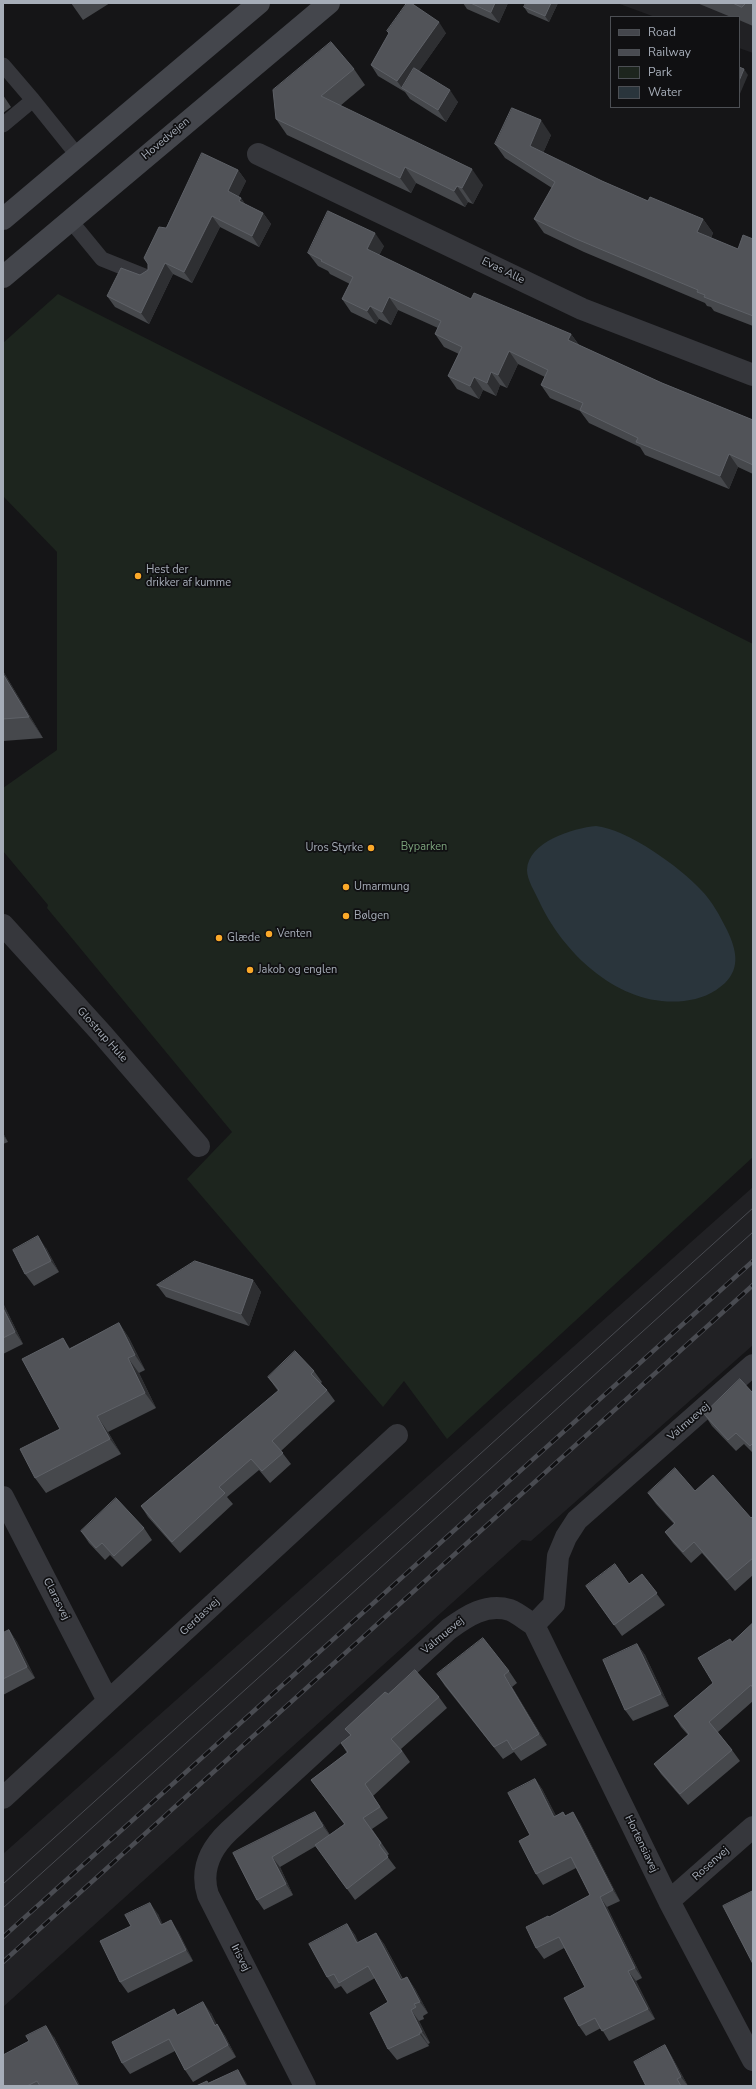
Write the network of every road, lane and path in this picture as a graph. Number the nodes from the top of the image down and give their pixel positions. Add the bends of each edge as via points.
1 (259, 3) edge
2 (329, 3) edge
3 (3, 66) edge
4 (33, 100) junction
5 (3, 125) edge
6 (258, 154) dead end
7 (78, 156) junction
8 (3, 219) edge
9 (70, 220) junction
10 (3, 277) edge
11 (147, 277) edge
12 (753, 375) edge
13 (3, 925) edge
14 (199, 1146) dead end
15 (753, 1366) edge
16 (397, 1435) dead end
17 (3, 1497) edge
18 (534, 1625) junction
19 (108, 1701) junction
20 (3, 1798) edge
21 (753, 1827) edge
22 (229, 1831) joint
23 (669, 1901) junction
24 (753, 2060) edge
25 (305, 2086) edge

1 - 7 main road
2 - 9 main road, Hovedvejen
3 - 4 lane
4 - 5 lane
4 - 7 lane
6 - 12 street, Evas Alle via 582,309
7 - 8 main road
9 - 10 main road, Hovedvejen
9 - 11 lane via 102,259
13 - 14 street, Glostrup Hule
15 - 18 street, Valmuevej via 577,1520 558,1556 554,1604
16 - 19 street, Gerdasvej
17 - 19 street, Clarasvej
18 - 22 street, Valmuevej via 510,1610 489,1608 470,1614 443,1635
18 - 23 street, Hortensiavej
19 - 20 street, Gerdasvej
21 - 23 street, Rosenvej
22 - 25 street, Irisvej via 220,1840 204,1872 208,1895
23 - 24 street, Hortensiavej

